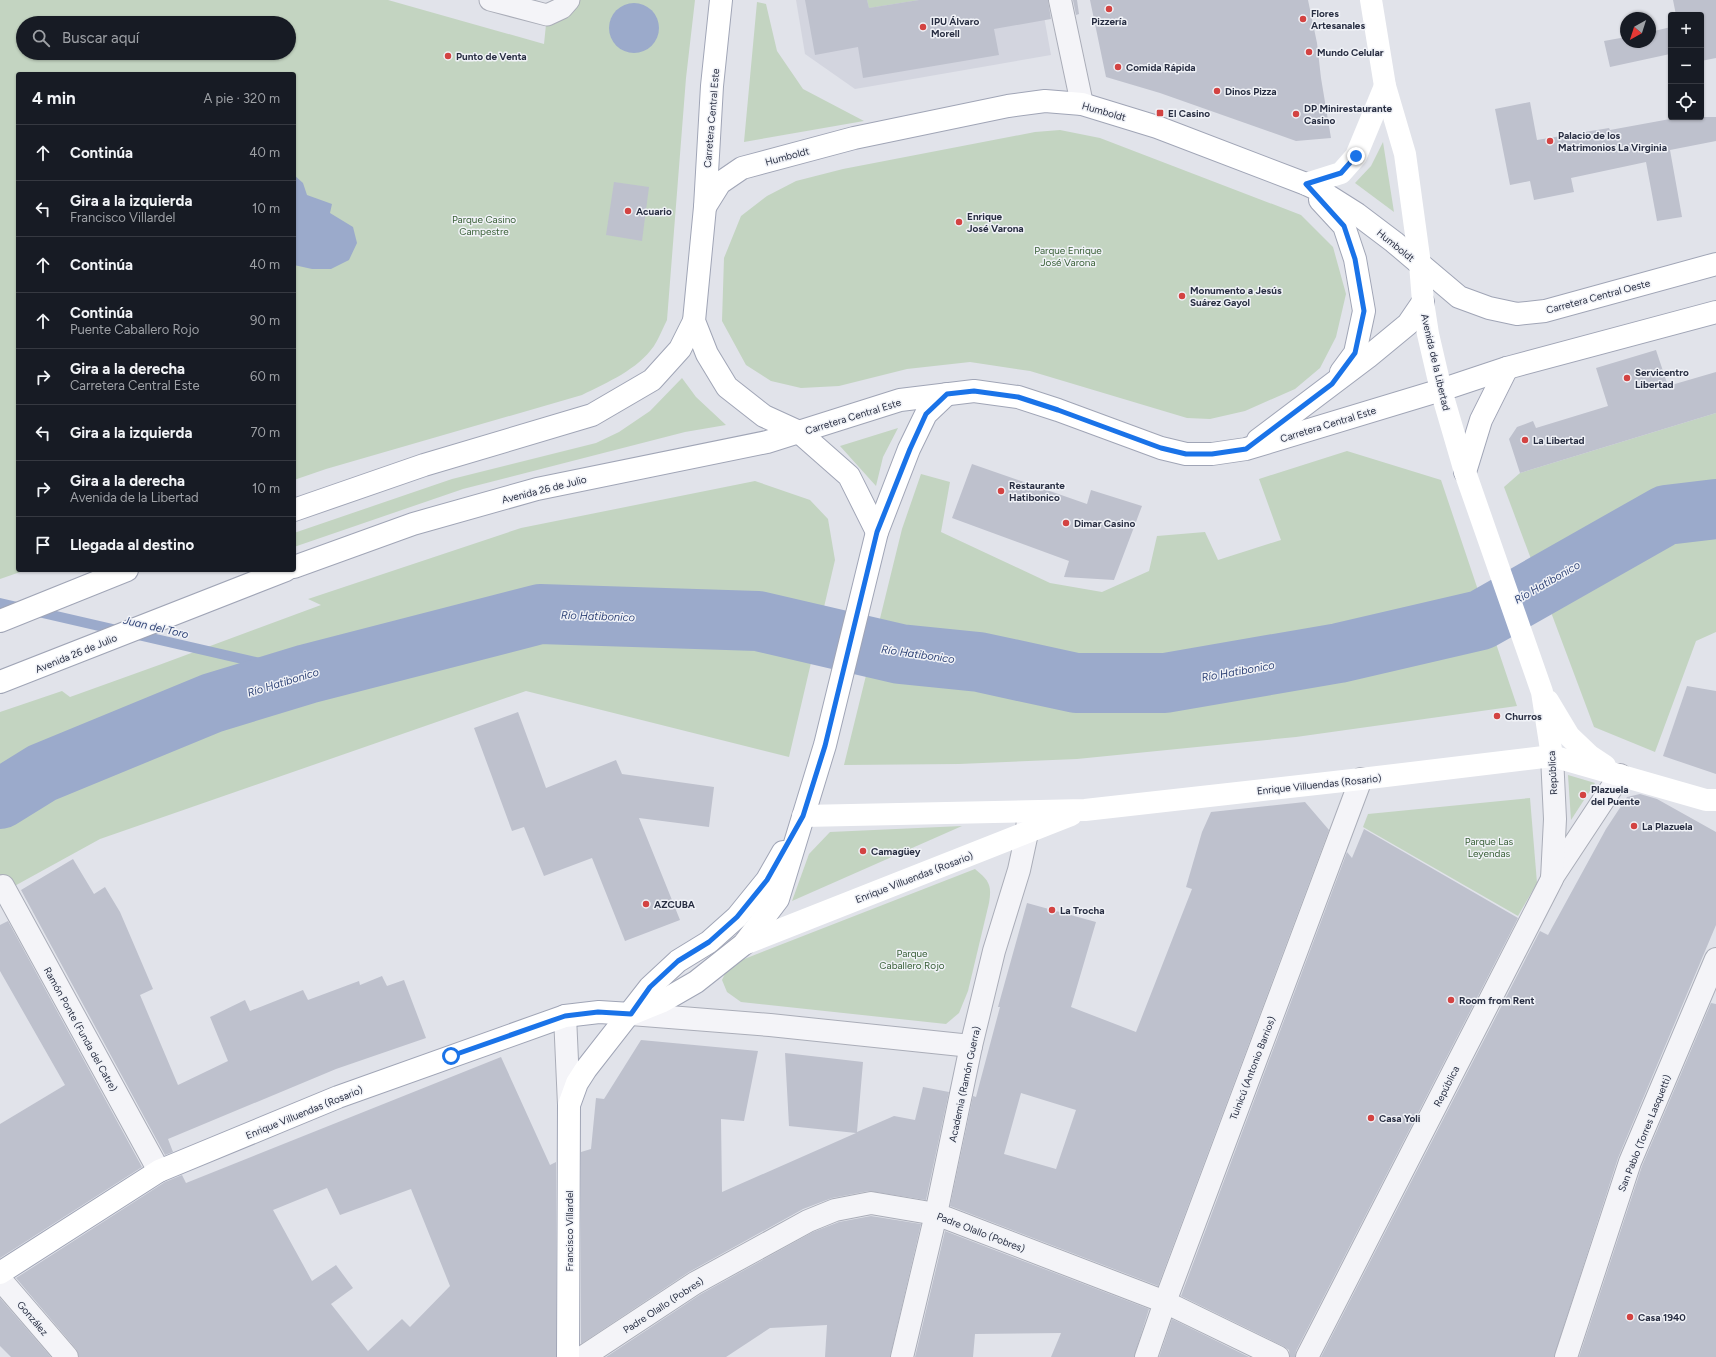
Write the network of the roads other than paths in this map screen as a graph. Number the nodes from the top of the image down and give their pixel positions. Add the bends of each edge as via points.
1 (490, 0) edge
2 (569, 0) edge
3 (721, 0) edge
4 (1060, 0) edge
5 (1371, 0) edge
6 (1385, 86) junction
7 (1082, 104) junction
8 (1306, 184) junction
9 (705, 207) junction
10 (1420, 264) junction
11 (1716, 264) edge
12 (1423, 302) junction
13 (1716, 312) edge
14 (694, 321) junction
15 (1507, 368) junction
16 (1332, 384) junction
17 (1441, 390) junction
18 (947, 394) junction
19 (799, 432) junction
20 (1246, 449) junction
21 (1465, 472) junction
22 (296, 509) edge
23 (877, 532) junction
24 (296, 566) edge
25 (122, 572) edge
26 (280, 572) edge
27 (0, 621) edge
28 (0, 682) edge
29 (1542, 692) junction
30 (1552, 756) junction
31 (1620, 775) junction
32 (1361, 779) junction
33 (1713, 802) edge
34 (1085, 810) junction
35 (1029, 811) junction
36 (803, 816) junction
37 (1027, 833) junction
38 (1552, 879) junction
39 (3, 886) dead end
40 (744, 944) junction
41 (1716, 959) edge
42 (1709, 991) edge
43 (631, 1014) junction
44 (565, 1016) junction
45 (971, 1046) junction
46 (570, 1105) junction
47 (160, 1171) junction
48 (936, 1214) junction
49 (0, 1273) edge
50 (0, 1279) edge
51 (1164, 1302) junction
52 (67, 1357) edge
53 (568, 1357) edge
54 (583, 1357) edge
55 (902, 1357) edge
56 (1146, 1357) edge
57 (1278, 1357) edge
58 (1307, 1357) edge
59 (1566, 1357) edge

1 - 2 street via 547,15 562,8
3 - 9 main road, Carretera Central Este via 712,86
4 - 7 street
5 - 6 main road, Avenida de la Libertad
6 - 8 main road via 1356,156 1341,173
6 - 10 main road, Avenida de la Libertad via 1405,154
7 - 8 main road, Humboldt via 1157,127
7 - 9 main road, Humboldt via 1045,101 1008,106 854,138 742,168 720,183
8 - 10 main road, Humboldt via 1357,214
8 - 16 main road via 1344,226 1355,259 1364,311 1355,353
9 - 14 main road, Carretera Central Este
10 - 11 main road, Carretera Central Oeste via 1459,297 1489,308 1517,314 1545,311
10 - 12 main road, Avenida de la Libertad
12 - 16 main road via 1408,324
12 - 17 main road, Avenida de la Libertad
13 - 15 main road
14 - 19 main road, Carretera Central Este via 706,354 727,387 764,416
14 - 22 main road via 680,349 652,380 592,414 424,465
15 - 17 main road
15 - 21 main road via 1481,420
16 - 20 main road
17 - 20 main road, Carretera Central Este
17 - 21 main road, Avenida de la Libertad
18 - 19 main road, Carretera Central Este via 900,400
18 - 20 main road, Carretera Central Este via 974,391 1018,397 1161,448 1186,454 1212,454
18 - 23 main road via 926,414
19 - 23 main road via 849,476
19 - 24 main road, Avenida 26 de Julio via 767,442 537,488 413,524
21 - 29 main road, Avenida de la Libertad
23 - 36 main road via 825,746
25 - 27 main road
26 - 28 main road, Avenida 26 de Julio
29 - 30 main road, República
29 - 31 main road via 1569,736 1590,756
30 - 31 main road
30 - 32 main road, Enrique Villuendas (Rosario)
30 - 38 street, República via 1555,818
31 - 33 main road
31 - 38 street, República
32 - 34 main road, Enrique Villuendas (Rosario)
32 - 51 street, Tuinicú (Antonio Barrios)
34 - 35 main road, Enrique Villuendas (Rosario)
34 - 37 main road, Enrique Villuendas (Rosario)
35 - 36 main road, Enrique Villuendas (Rosario)
35 - 37 street, Academia (Ramón Guerra)
36 - 40 main road, Enrique Villuendas (Rosario) via 778,899
36 - 43 main road, Francisco Villardel via 767,880 737,917 709,942 678,961 650,987
37 - 40 main road, Enrique Villuendas (Rosario)
37 - 45 street, Academia (Ramón Guerra)
38 - 58 street, República
39 - 47 street, Ramón Ponte (Funda del Catre)
40 - 43 main road, Enrique Villuendas (Rosario) via 696,982 663,1001
41 - 42 street, San Pablo (Torres Lasquetti)
42 - 59 street, San Pablo (Torres Lasquetti) via 1630,1162
43 - 44 main road, Enrique Villuendas (Rosario) via 598,1012
43 - 45 street, Enrique Villuendas (Rosario) via 770,1025
43 - 46 main road, Francisco Villardel via 580,1079
44 - 46 street, Francisco Villardel
44 - 47 main road, Enrique Villuendas (Rosario) via 338,1098
45 - 48 street, Academia (Ramón Guerra)
46 - 53 main road, Francisco Villardel
47 - 49 main road, Enrique Villuendas (Rosario)
48 - 51 street, Padre Olallo (Pobres)
48 - 54 street, Padre Olallo (Pobres) via 871,1203 835,1210 808,1221 694,1283
48 - 55 street, Academia (Ramón Guerra)
50 - 52 street, González
51 - 56 street, Tuinicú (Antonio Barrios)
51 - 57 street, Padre Olallo (Pobres)

